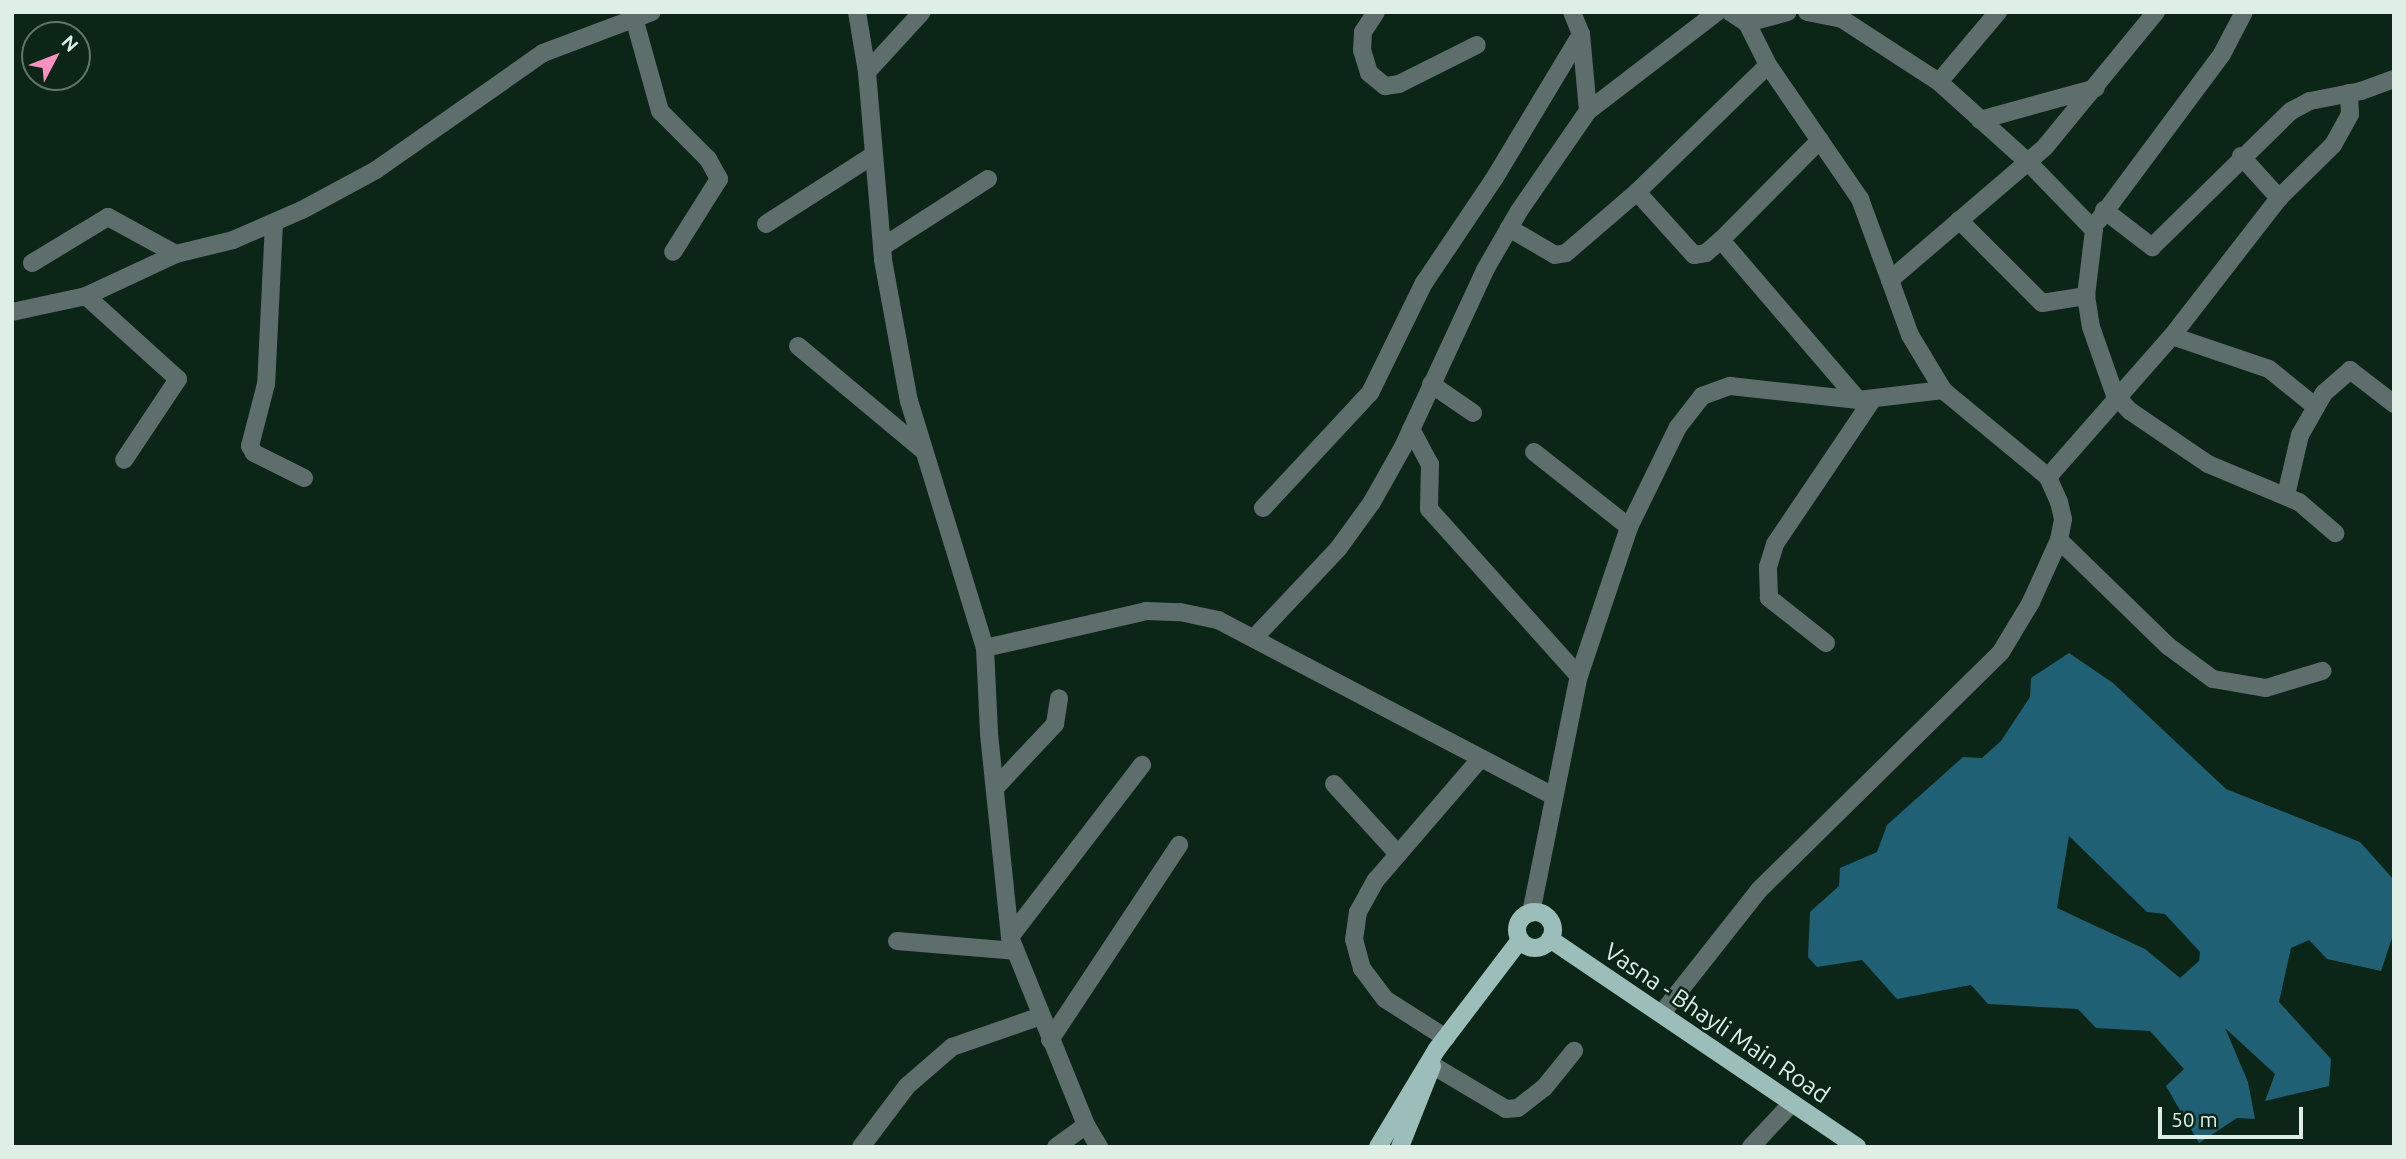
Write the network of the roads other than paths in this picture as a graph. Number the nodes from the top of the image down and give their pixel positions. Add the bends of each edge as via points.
1 (652, 12) edge
2 (857, 12) edge
3 (922, 12) edge
4 (1376, 12) edge
5 (1572, 12) edge
6 (1717, 12) edge
7 (1730, 12) edge
8 (1998, 12) edge
9 (2156, 12) edge
10 (2244, 12) edge
11 (1796, 13) edge
12 (619, 18) edge
13 (1747, 23) junction
14 (1581, 34) junction
15 (1476, 45) dead end
16 (1768, 65) junction
17 (867, 72) junction
18 (2394, 79) edge
19 (1939, 82) junction
20 (2096, 88) junction
21 (2349, 93) junction
22 (1588, 111) junction
23 (1980, 120) junction
24 (1820, 140) junction
25 (872, 156) junction
26 (2241, 156) junction
27 (2029, 163) junction
28 (988, 179) dead end
29 (1637, 192) junction
30 (2279, 198) junction
31 (2104, 211) junction
32 (1959, 220) junction
33 (274, 223) junction
34 (765, 224) dead end
35 (1509, 228) junction
36 (2094, 230) junction
37 (1721, 240) junction
38 (882, 247) junction
39 (673, 252) dead end
40 (176, 254) junction
41 (32, 262) dead end
42 (1891, 279) junction
43 (86, 296) junction
44 (2086, 296) junction
45 (12, 312) edge
46 (2172, 337) junction
47 (798, 346) dead end
48 (1431, 384) junction
49 (1943, 390) junction
50 (2115, 395) junction
51 (1865, 400) junction
52 (2394, 404) edge
53 (2316, 407) junction
54 (1473, 412) dead end
55 (1411, 429) junction
56 (924, 451) junction
57 (1534, 452) dead end
58 (124, 460) dead end
59 (2048, 477) junction
60 (304, 478) dead end
61 (2286, 495) junction
62 (1263, 508) dead end
63 (1629, 527) junction
64 (2335, 533) dead end
65 (2059, 540) junction
66 (1255, 637) junction
67 (1826, 643) dead end
68 (985, 648) junction
69 (2322, 671) dead end
70 (1578, 676) junction
71 (1059, 698) dead end
72 (1480, 759) junction
73 (1142, 765) dead end
74 (1334, 784) dead end
75 (995, 788) junction
76 (1551, 795) junction
77 (1179, 845) dead end
78 (1398, 855) junction
79 (1531, 912) junction
80 (1550, 939) junction
81 (1520, 940) junction
82 (897, 941) dead end
83 (1013, 944) junction
84 (1662, 1013) junction
85 (1041, 1016) junction
86 (1050, 1040) junction
87 (1438, 1051) junction
88 (1574, 1051) dead end
89 (1792, 1103) junction
90 (1086, 1125) junction
91 (1850, 1145) edge
92 (861, 1147) edge
93 (1056, 1147) edge
94 (1099, 1147) edge
95 (1378, 1147) edge
96 (1400, 1147) edge
97 (1751, 1147) edge

1 - 12 street
2 - 17 street
3 - 17 street
4 - 15 street via 1363,32 1362,50 1368,73 1385,86 1399,84
5 - 14 street
6 - 22 street
7 - 13 street
8 - 19 street
9 - 20 street
10 - 31 street via 2222,54
11 - 13 street
11 - 19 street via 1842,19
12 - 33 street via 543,53 376,170
12 - 39 street via 660,111 708,159 719,179
13 - 16 street
14 - 22 street
14 - 62 street via 1494,179 1424,283 1370,393
16 - 24 street
16 - 29 street
17 - 25 street
18 - 21 street
19 - 23 street
20 - 23 street
20 - 27 street
21 - 26 street via 2311,101 2291,111
21 - 30 street via 2350,114 2333,145
22 - 35 street
23 - 27 street
24 - 37 street
24 - 42 street via 1860,199
25 - 34 street
25 - 38 street
26 - 30 street
26 - 31 street via 2152,247
27 - 32 street
27 - 36 street
28 - 38 street
29 - 35 street via 1566,253 1555,255
29 - 37 street via 1694,254 1706,253
30 - 46 street
31 - 36 street
32 - 42 street
32 - 44 street via 2042,303
33 - 40 street via 233,240
33 - 60 street via 266,384 250,446 254,453
35 - 48 street
36 - 44 street
37 - 51 street
38 - 56 street via 909,401
40 - 41 street via 108,217
40 - 43 street
42 - 49 street via 1910,335
43 - 45 street
43 - 58 street via 178,379
44 - 50 street via 2091,327
46 - 50 street
46 - 53 street via 2269,369
47 - 56 street
48 - 54 street
48 - 55 street
49 - 51 street
49 - 59 street
50 - 59 street
50 - 61 street via 2130,411 2208,464
51 - 63 street via 1749,386 1730,386 1702,396 1678,427
51 - 67 street via 1775,544 1768,567 1769,598
52 - 53 street via 2350,370
53 - 61 street via 2300,435
55 - 66 street via 1372,502 1338,549
55 - 70 street via 1430,464 1429,509
56 - 68 street
57 - 63 street
59 - 65 street via 2063,519
61 - 64 street
63 - 70 street
65 - 69 street via 2168,646 2213,679 2266,688
65 - 84 street via 2001,652 1759,890
66 - 68 street via 1218,620 1146,611
66 - 72 street via 1315,674
68 - 75 street
70 - 76 street
71 - 75 street via 1055,724
72 - 76 street
72 - 78 street
73 - 83 street
74 - 78 street
75 - 83 street
76 - 79 street
77 - 86 street
78 - 87 street via 1358,912 1354,940 1362,969 1385,999
79 - 80 main road via 1548,917
79 - 81 main road via 1518,923
80 - 81 main road via 1535,948
80 - 84 main road, Vasna - Bhayli Main Road
81 - 87 main road
82 - 83 street
83 - 85 street
84 - 89 main road, Vasna - Bhayli Main Road
85 - 86 street
85 - 92 street via 952,1047 907,1086
86 - 90 street
87 - 88 street via 1495,1104 1518,1108 1538,1094
87 - 95 main road
87 - 96 main road
89 - 91 main road, Vasna - Bhayli Main Road
89 - 97 street
90 - 93 street
90 - 94 street

